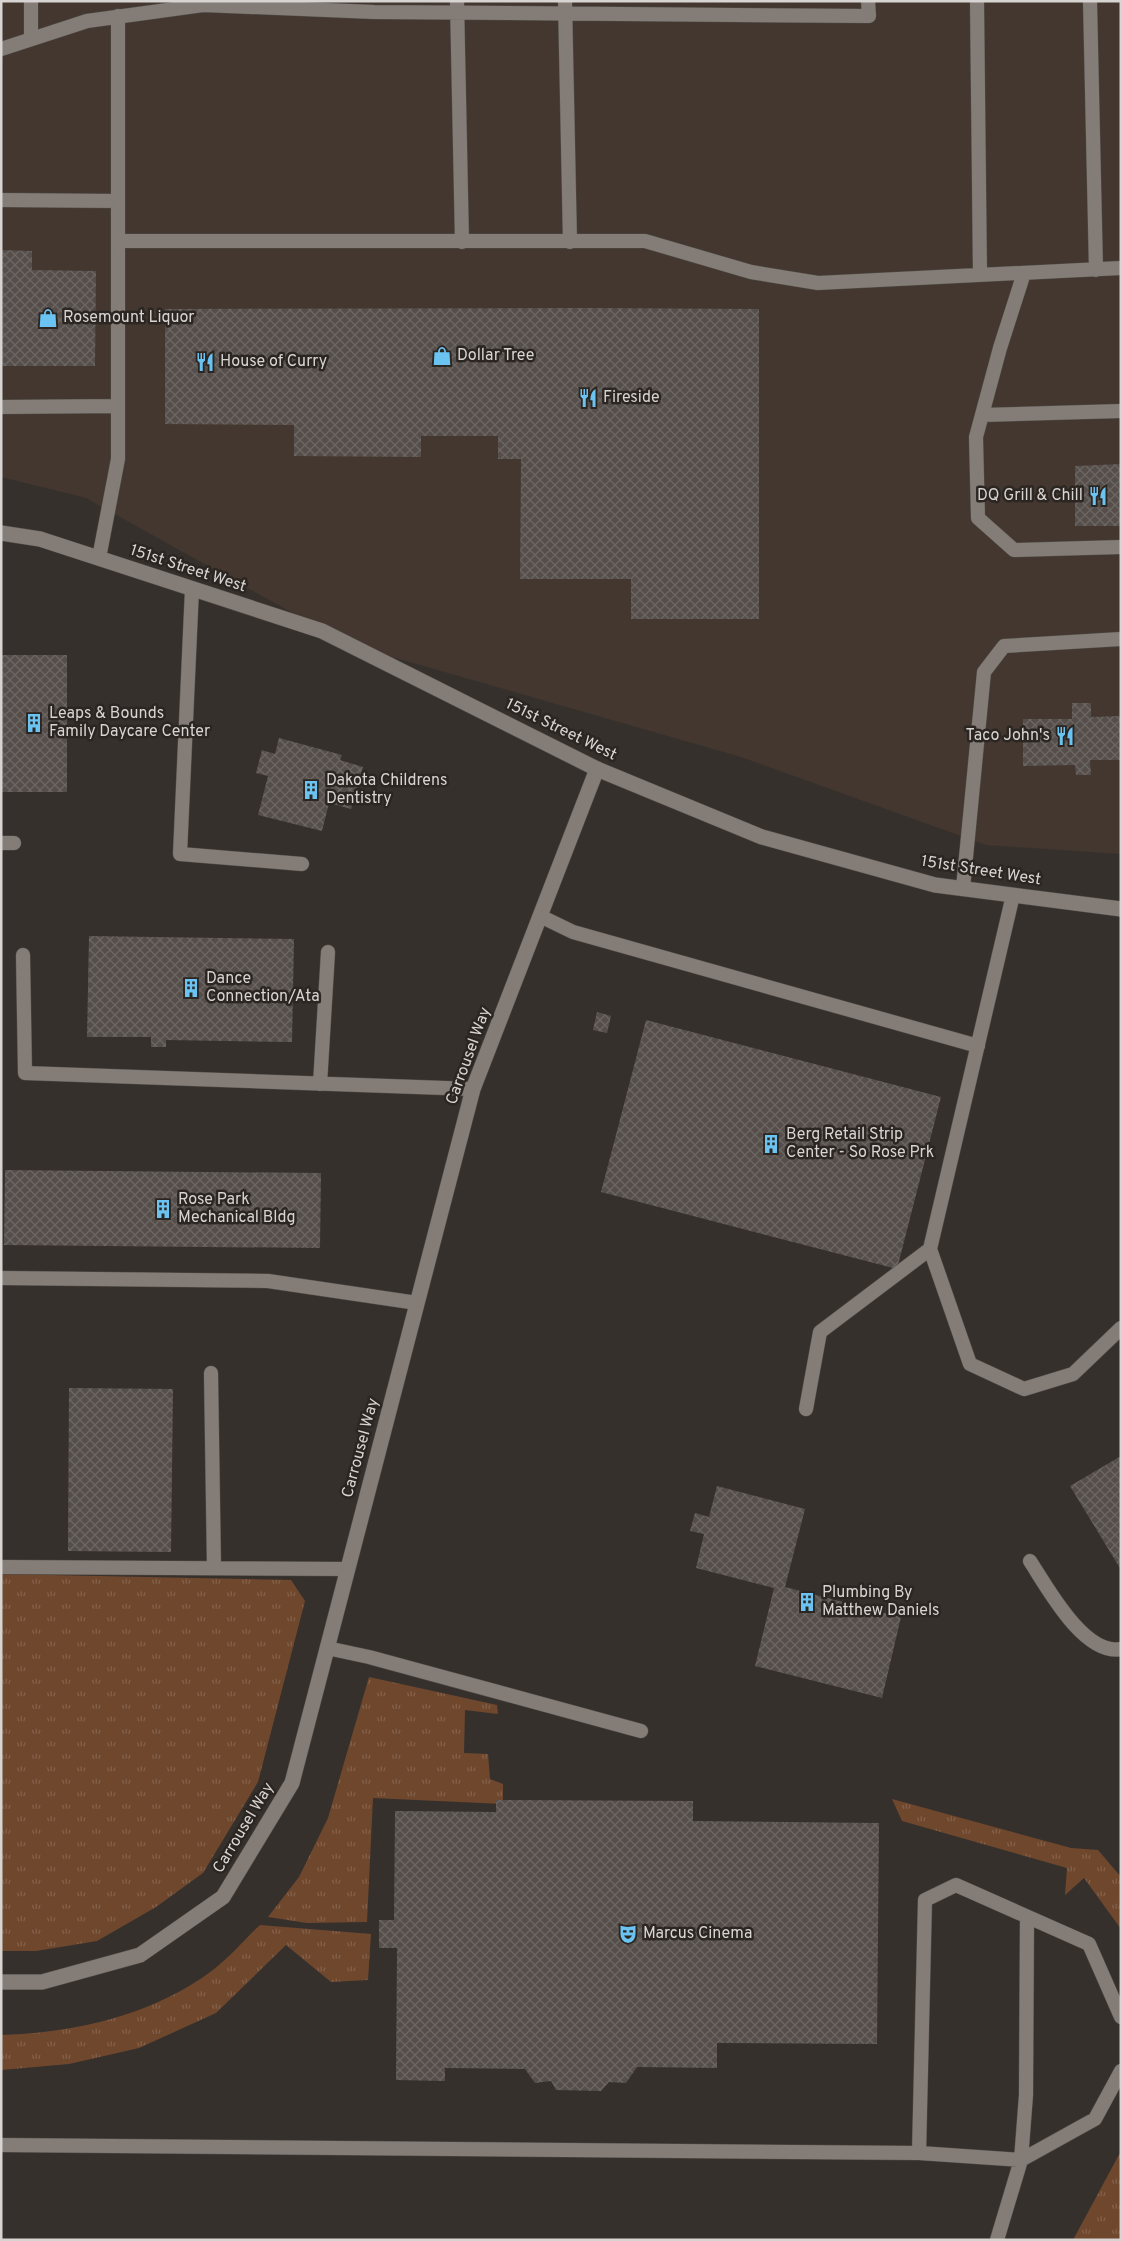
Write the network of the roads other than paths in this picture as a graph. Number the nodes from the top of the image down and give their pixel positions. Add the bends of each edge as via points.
1 (31, 1) edge
2 (868, 1) edge
3 (978, 1) edge
4 (1090, 1) edge
5 (182, 4) edge
6 (377, 7) edge
7 (457, 7) edge
8 (565, 8) edge
9 (118, 16) junction
10 (31, 39) junction
11 (1, 49) edge
12 (1, 200) edge
13 (118, 200) junction
14 (118, 241) junction
15 (462, 242) junction
16 (570, 242) junction
17 (1121, 268) edge
18 (1096, 270) junction
19 (1024, 273) junction
20 (980, 275) junction
21 (118, 406) junction
22 (1, 407) edge
23 (1121, 411) edge
24 (982, 415) junction
25 (1, 533) edge
26 (1121, 547) edge
27 (99, 558) junction
28 (192, 589) junction
29 (1121, 639) edge
30 (597, 769) junction
31 (302, 864) dead end
32 (963, 888) junction
33 (1013, 895) junction
34 (1121, 908) edge
35 (540, 916) junction
36 (328, 952) dead end
37 (23, 954) dead end
38 (978, 1046) junction
39 (320, 1084) junction
40 (473, 1089) junction
41 (930, 1249) junction
42 (1, 1278) edge
43 (417, 1303) junction
44 (1121, 1328) edge
45 (211, 1373) dead end
46 (806, 1408) dead end
47 (1030, 1561) dead end
48 (1, 1567) edge
49 (214, 1568) junction
50 (348, 1569) junction
51 (327, 1648) junction
52 (1121, 1649) edge
53 (641, 1731) dead end
54 (1027, 1917) junction
55 (1, 1982) edge
56 (1121, 2017) edge
57 (1121, 2071) edge
58 (1, 2145) edge
59 (919, 2153) junction
60 (1021, 2160) junction
61 (997, 2240) edge

1 - 10 lane
2 - 8 lane via 869,16
3 - 20 lane
4 - 18 lane
5 - 6 lane
5 - 9 lane
6 - 7 lane
7 - 8 lane
7 - 15 lane
8 - 16 lane
9 - 10 lane via 87,21
9 - 13 lane
10 - 11 lane
12 - 13 lane
13 - 14 lane
14 - 15 lane
14 - 21 lane
15 - 16 lane
16 - 20 lane via 645,241 750,272 818,283
17 - 18 lane
18 - 19 lane
19 - 20 lane
19 - 24 lane
21 - 22 lane
21 - 27 lane via 118,459
23 - 24 lane
24 - 26 lane via 976,437 978,518 1014,550
25 - 27 street, 151st Street West via 40,539
27 - 28 street, 151st Street West
28 - 30 street, 151st Street West via 322,631
28 - 31 lane via 180,854
29 - 32 lane via 1004,646 984,672
30 - 32 street, 151st Street West via 762,837 935,884
30 - 35 street, Carrousel Way
32 - 33 street, 151st Street West
33 - 34 street, 151st Street West
33 - 38 lane
35 - 38 lane via 573,932
35 - 40 street, Carrousel Way
36 - 39 lane
37 - 39 lane via 25,1073
38 - 41 lane
39 - 40 lane
40 - 43 street, Carrousel Way
41 - 44 lane via 970,1364 1024,1388 1073,1374
41 - 46 lane via 820,1332
42 - 43 lane via 268,1282
43 - 50 street, Carrousel Way
45 - 49 lane
47 - 52 lane via 1065,1616 1094,1643
48 - 49 lane
49 - 50 lane
50 - 51 street, Carrousel Way
51 - 53 lane
51 - 55 street, Carrousel Way via 292,1783 223,1897 140,1955 42,1982
54 - 56 lane via 1089,1944
54 - 59 lane via 956,1885 925,1900
54 - 60 lane via 1026,2096
57 - 60 lane via 1095,2119
58 - 59 lane
59 - 60 lane
60 - 61 lane

